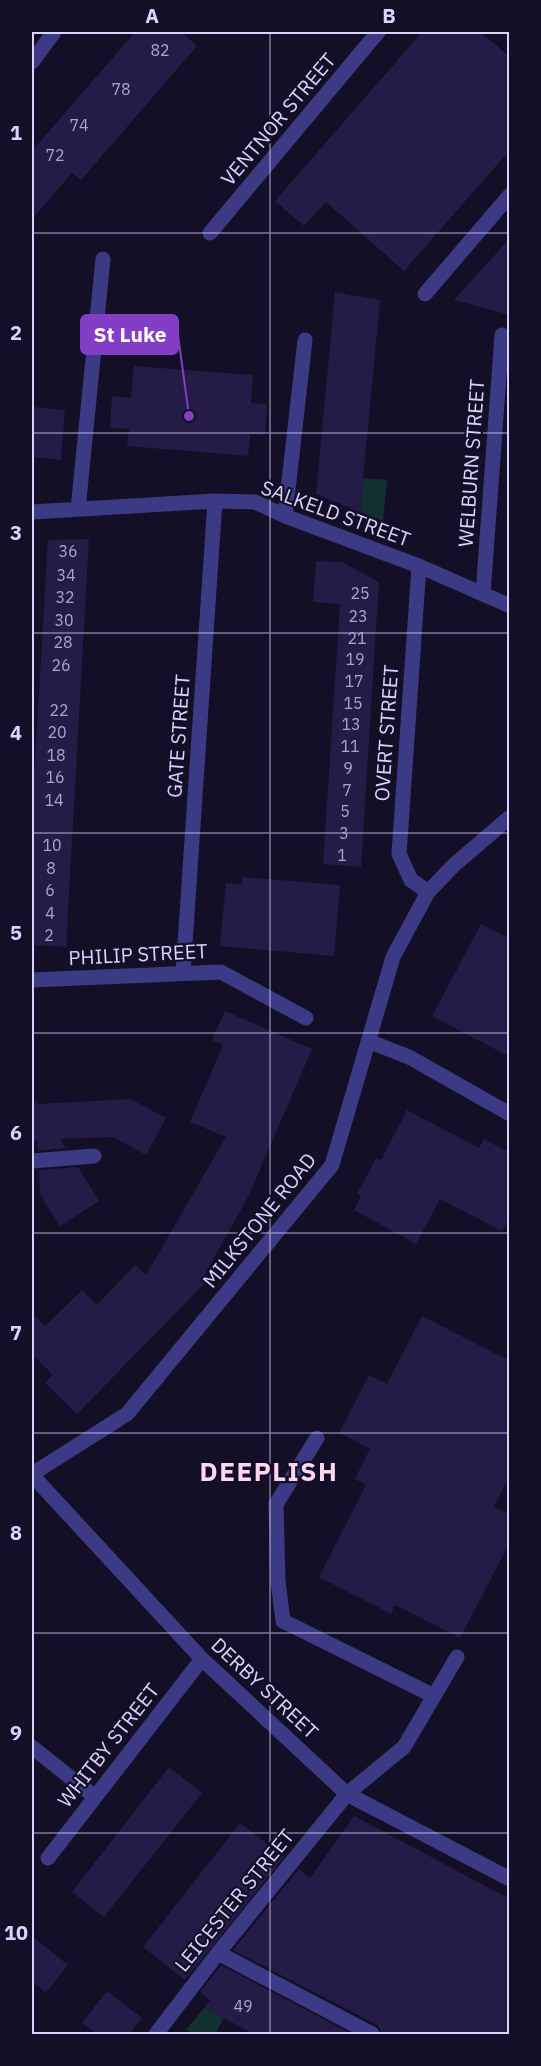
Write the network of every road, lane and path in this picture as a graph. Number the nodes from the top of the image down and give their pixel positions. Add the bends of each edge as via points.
1 (54, 32) edge
2 (378, 32) edge
3 (32, 62) edge
4 (510, 195) edge
5 (210, 233) dead end
6 (103, 259) dead end
7 (425, 294) dead end
8 (502, 335) dead end
9 (304, 340) dead end
10 (215, 501) junction
11 (78, 509) junction
12 (32, 512) edge
13 (285, 516) junction
14 (419, 566) junction
15 (483, 594) junction
16 (510, 606) edge
17 (510, 817) edge
18 (428, 892) junction
19 (183, 973) junction
20 (32, 980) edge
21 (306, 1018) dead end
22 (368, 1041) junction
23 (510, 1114) edge
24 (94, 1156) dead end
25 (32, 1161) edge
26 (317, 1438) dead end
27 (32, 1474) edge
28 (457, 1657) dead end
29 (202, 1659) junction
30 (434, 1696) junction
31 (32, 1747) edge
32 (347, 1794) junction
33 (95, 1797) junction
34 (48, 1858) dead end
35 (510, 1879) edge
36 (218, 1953) junction
37 (156, 2034) edge
38 (372, 2034) edge

1 - 3 street
2 - 5 street, VENTNOR STREET
4 - 7 street
6 - 11 street
8 - 15 street, WELBURN STREET
9 - 13 street
10 - 11 street, SALKELD STREET
10 - 13 street, SALKELD STREET via 255,502
10 - 19 street, GATE STREET
11 - 12 street, SALKELD STREET
13 - 14 street, SALKELD STREET
14 - 15 street, SALKELD STREET
14 - 18 street, OVERT STREET via 399,854 411,879
15 - 16 street, SALKELD STREET
17 - 18 street, MILKSTONE ROAD
18 - 22 street, MILKSTONE ROAD via 393,957
19 - 20 street, PHILIP STREET
19 - 21 street, PHILIP STREET via 221,972
22 - 23 street via 409,1057
22 - 27 street, MILKSTONE ROAD via 332,1165 127,1414
24 - 25 street
26 - 30 street via 276,1504 283,1621
27 - 29 street, DERBY STREET
28 - 30 street, LEICESTER STREET
29 - 32 street, DERBY STREET
29 - 33 street, WHITBY STREET
30 - 32 street, LEICESTER STREET via 404,1747
31 - 33 street
32 - 35 street, DERBY STREET
32 - 36 street, LEICESTER STREET
33 - 34 street, WHITBY STREET
36 - 37 street, LEICESTER STREET
36 - 38 street

